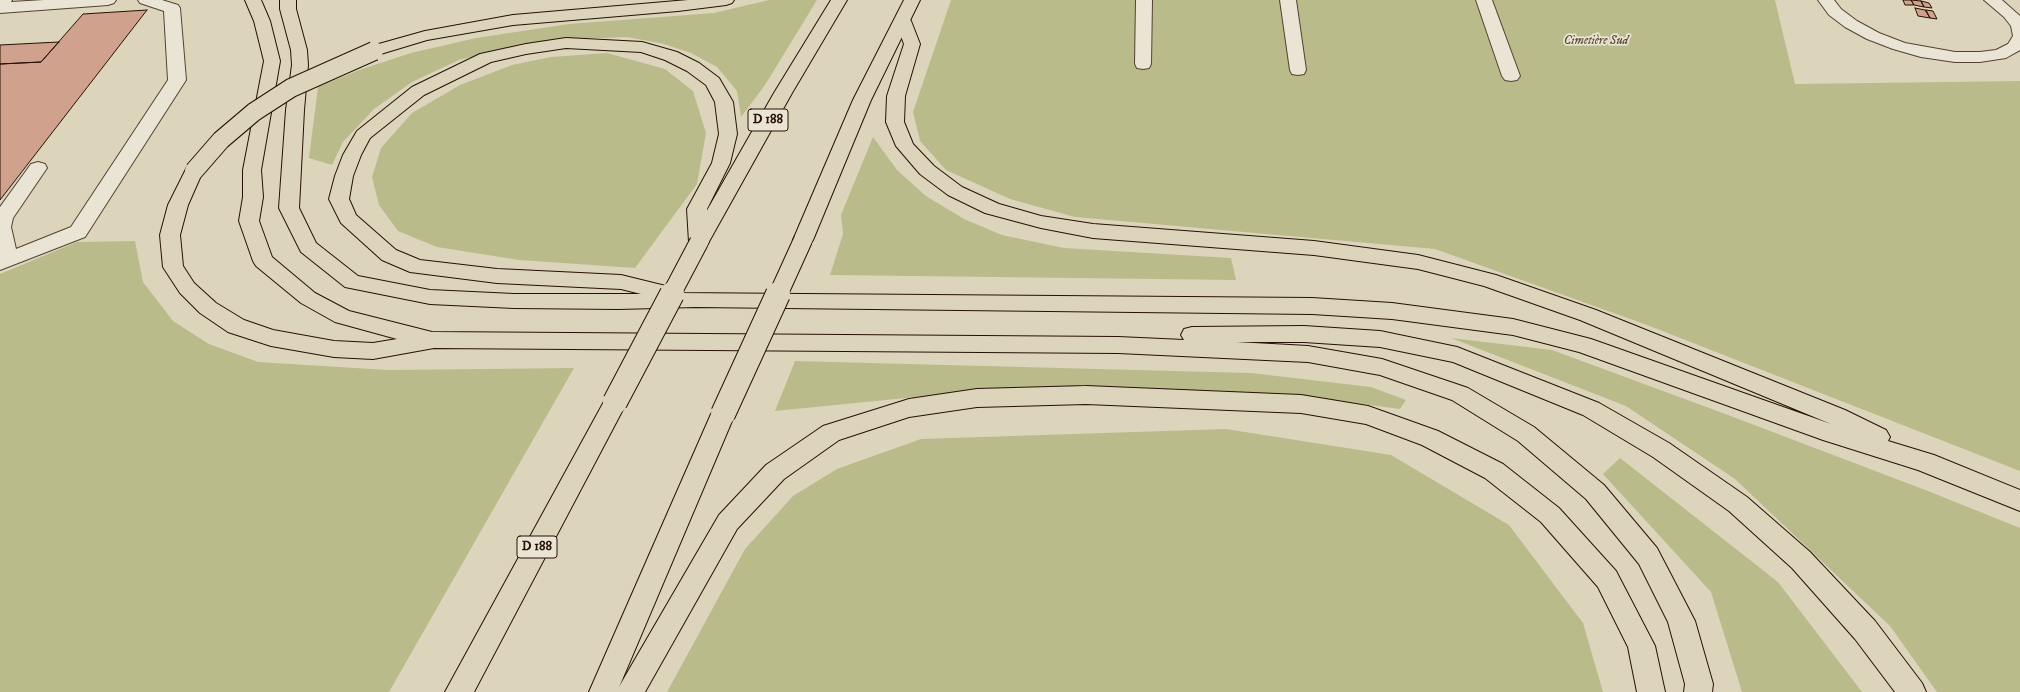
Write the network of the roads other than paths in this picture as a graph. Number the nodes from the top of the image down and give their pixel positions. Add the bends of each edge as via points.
1 (4, 0) edge
2 (108, 0) edge
3 (146, 0) edge
4 (253, 0) edge
5 (288, 0) edge
6 (726, 0) edge
7 (839, 0) edge
8 (912, 0) edge
9 (1144, 0) edge
10 (1288, 0) edge
11 (1484, 0) edge
12 (1826, 0) edge
13 (1992, 0) edge
14 (903, 21) junction
15 (2020, 37) edge
16 (1143, 64) dead end
17 (1298, 70) dead end
18 (1511, 76) dead end
19 (38, 168) dead end
20 (699, 242) junction
21 (4, 261) edge
22 (696, 300) junction
23 (434, 340) junction
24 (1118, 345) junction
25 (1925, 462) junction
26 (2020, 501) edge
27 (459, 692) edge
28 (603, 692) edge
29 (630, 692) edge
30 (1651, 692) edge
31 (1698, 692) edge
32 (1912, 692) edge

1 - 2 lane via 0,8
3 - 21 lane via 172,8 176,80 78,232
4 - 23 main road via 262,21 272,61 252,170 253,197 249,221 263,260 308,298 343,316
5 - 22 main road via 300,65 289,208 308,247 352,282 430,297 506,301
6 - 23 main road, bridge via 513,20 425,36 374,51 291,88 254,112 221,140 194,171 178,205 170,235 173,267 186,288 208,308 236,326 271,338 334,349 373,350
7 - 20 main road, D 188
8 - 14 main road
9 - 16 lane
10 - 17 lane
11 - 18 lane
12 - 15 lane via 1835,12 1862,30 1898,46 1927,53 1955,57 2000,54 2014,47
13 - 15 lane via 2010,14 2019,26
14 - 25 main road via 912,44 896,96 895,122 906,146 927,170 949,186 992,209 1093,232 1314,248 1411,261 1489,280 1588,315 1837,416
14 - 28 main road, bridge via 862,100 803,240 723,414
19 - 21 lane via 3,217 1,227
20 - 22 main road via 697,209 721,163 728,134 724,102 713,82 693,67 671,56 642,47 566,43 486,58 449,75 418,91 363,135 344,176 339,200 348,218 370,240 389,256 417,266 497,276 621,282
20 - 27 main road, D 188, bridge
22 - 25 main road via 1312,306 1392,311 1513,327 1583,345 1831,433
23 - 24 main road
24 - 31 main road via 1308,354 1382,367 1467,398 1526,434 1595,492 1648,556 1681,621 1699,684
24 - 32 main road via 1149,336 1304,334 1380,339 1457,355 1591,409 1661,450 1738,504 1801,560 1865,630
25 - 26 main road
29 - 30 main road via 728,522 775,472 831,433 909,408 978,398 1086,395 1301,404 1368,415 1430,438 1494,471 1550,515 1607,579 1641,646

